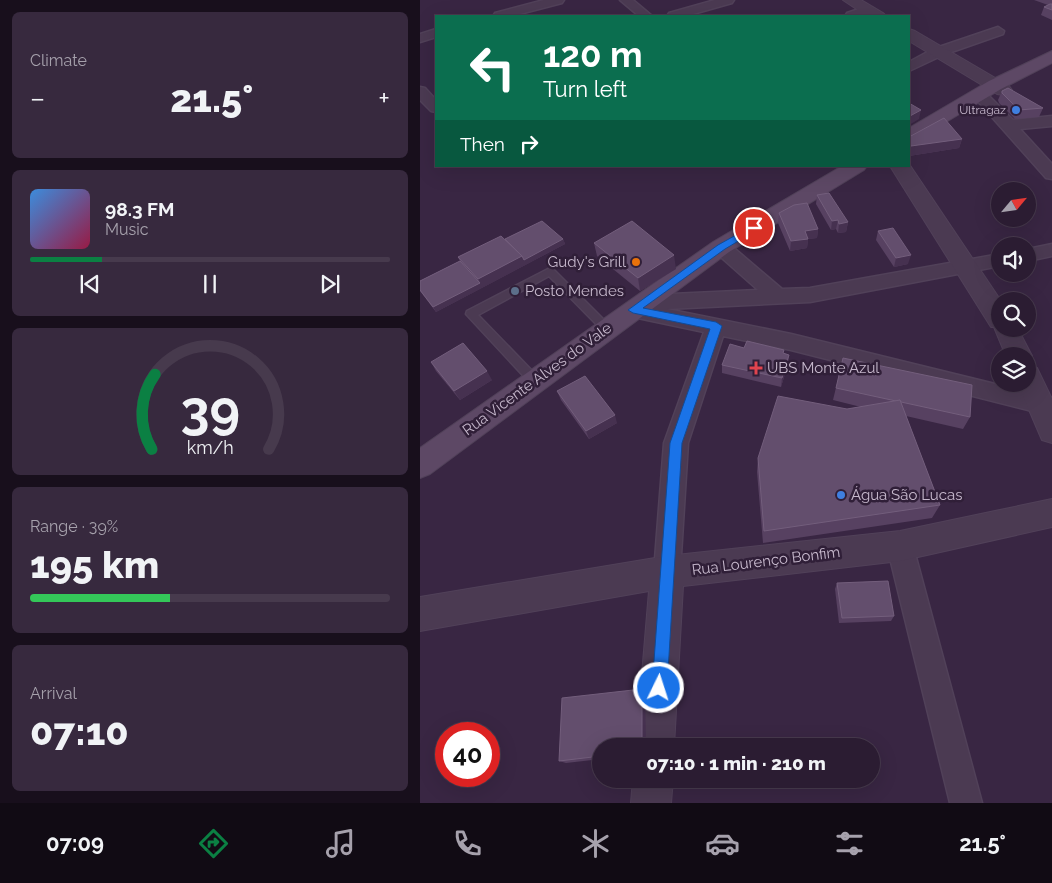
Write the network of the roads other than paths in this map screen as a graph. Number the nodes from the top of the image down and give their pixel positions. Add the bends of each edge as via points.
1 (558, 0) edge
2 (626, 0) edge
3 (728, 0) edge
4 (850, 0) edge
5 (873, 13) edge
6 (503, 15) edge
7 (645, 15) edge
8 (676, 15) edge
9 (858, 15) edge
10 (998, 31) dead end
11 (435, 34) edge
12 (910, 35) edge
13 (420, 38) edge
14 (938, 52) junction
15 (1052, 56) edge
16 (1052, 64) edge
17 (910, 66) edge
18 (435, 87) edge
19 (990, 90) junction
20 (420, 91) edge
21 (435, 107) edge
22 (1052, 121) edge
23 (1009, 125) junction
24 (910, 135) edge
25 (855, 167) edge
26 (901, 167) edge
27 (1052, 174) edge
28 (721, 247) junction
29 (1052, 250) edge
30 (1036, 253) edge
31 (991, 262) edge
32 (967, 266) junction
33 (777, 296) junction
34 (991, 305) edge
35 (633, 310) junction
36 (716, 326) junction
37 (607, 328) junction
38 (535, 381) junction
39 (1036, 387) edge
40 (1047, 406) edge
41 (1052, 431) edge
42 (420, 465) edge
43 (1052, 513) edge
44 (900, 546) junction
45 (668, 572) junction
46 (420, 614) edge
47 (656, 738) edge
48 (652, 788) edge
49 (651, 803) edge
50 (966, 803) edge

1 - 6 street
2 - 7 street
3 - 8 street
4 - 5 street
5 - 9 street
10 - 14 street
11 - 13 street
12 - 14 street
14 - 17 street
14 - 19 street
15 - 19 main road
16 - 19 main road
18 - 20 street
19 - 23 street
19 - 24 main road
20 - 21 street
22 - 23 street
23 - 27 street
25 - 28 main road, Rua Vicente Alves do Vale
26 - 32 street
28 - 33 street
28 - 35 main road, Rua Vicente Alves do Vale
29 - 30 street
31 - 32 street
32 - 33 street via 810,295
32 - 34 street
33 - 35 street via 672,301
35 - 36 street
35 - 37 main road, Rua Vicente Alves do Vale
36 - 40 street
36 - 45 street via 676,443
37 - 38 main road, Rua Vicente Alves do Vale
37 - 38 lane via 550,271 471,314
38 - 42 main road, Rua Vicente Alves do Vale
39 - 40 street
40 - 41 street
43 - 44 street, Rua Lourenço Bonfim
44 - 45 street, Rua Lourenço Bonfim
44 - 50 street
45 - 46 street, Rua Lourenço Bonfim
45 - 47 street
48 - 49 street

